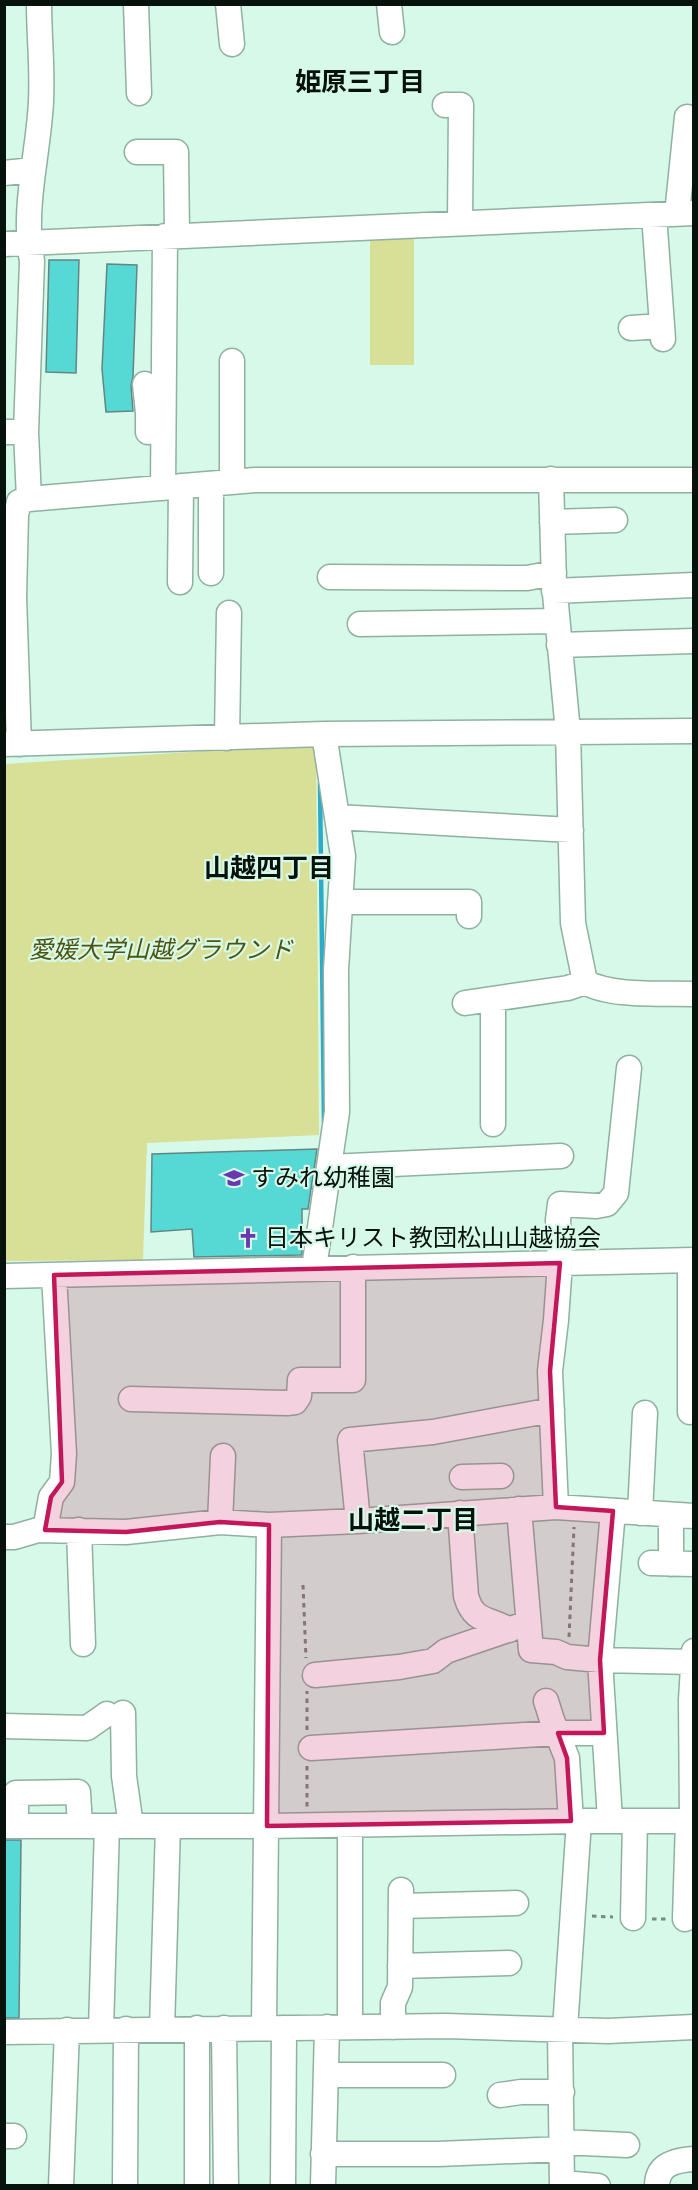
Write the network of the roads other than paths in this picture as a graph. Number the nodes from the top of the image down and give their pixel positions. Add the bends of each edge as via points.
1 (39, 4) edge
2 (136, 4) edge
3 (228, 4) edge
4 (389, 4) edge
5 (392, 32) dead end
6 (232, 44) dead end
7 (139, 93) dead end
8 (445, 105) dead end
9 (687, 117) dead end
10 (137, 152) dead end
11 (33, 170) junction
12 (4, 173) edge
13 (675, 214) edge
14 (460, 223) junction
15 (171, 235) junction
16 (29, 243) junction
17 (4, 244) edge
18 (631, 328) dead end
19 (232, 361) dead end
20 (145, 384) dead end
21 (15, 432) edge
22 (551, 479) junction
23 (693, 480) edge
24 (221, 483) junction
25 (164, 488) junction
26 (29, 499) junction
27 (615, 520) dead end
28 (552, 522) junction
29 (330, 577) dead end
30 (554, 582) junction
31 (693, 585) edge
32 (9, 597) edge
33 (230, 613) dead end
34 (557, 621) junction
35 (360, 625) dead end
36 (693, 641) edge
37 (559, 645) junction
38 (693, 731) edge
39 (568, 732) junction
40 (324, 734) junction
41 (227, 738) junction
42 (12, 744) edge
43 (337, 817) junction
44 (572, 830) junction
45 (340, 902) junction
46 (469, 916) dead end
47 (585, 982) junction
48 (693, 994) edge
49 (493, 999) junction
50 (465, 1003) dead end
51 (629, 1068) dead end
52 (492, 1125) dead end
53 (561, 1156) dead end
54 (329, 1167) junction
55 (692, 1260) edge
56 (560, 1263) junction
57 (353, 1267) junction
58 (314, 1268) junction
59 (4, 1275) edge
60 (54, 1275) junction
61 (131, 1399) dead end
62 (552, 1410) junction
63 (690, 1412) dead end
64 (645, 1413) dead end
65 (223, 1456) dead end
66 (480, 1477) dead end
67 (565, 1507) junction
68 (519, 1509) junction
69 (613, 1511) junction
70 (470, 1512) junction
71 (640, 1513) junction
72 (682, 1516) edge
73 (358, 1521) junction
74 (220, 1522) junction
75 (269, 1525) junction
76 (45, 1530) junction
77 (79, 1530) junction
78 (4, 1537) edge
79 (672, 1564) edge
80 (519, 1626) junction
81 (83, 1644) dead end
82 (693, 1657) edge
83 (600, 1660) junction
84 (309, 1675) road end
85 (692, 1700) edge
86 (546, 1701) dead end
87 (4, 1726) edge
88 (557, 1733) junction
89 (604, 1733) junction
90 (308, 1748) road end
91 (692, 1770) edge
92 (610, 1820) junction
93 (575, 1821) junction
94 (635, 1821) junction
95 (691, 1821) edge
96 (350, 1825) junction
97 (10, 1826) edge
98 (80, 1826) junction
99 (107, 1826) junction
100 (131, 1826) junction
101 (168, 1826) junction
102 (267, 1826) junction
103 (516, 1903) dead end
104 (633, 1918) dead end
105 (685, 1919) dead end
106 (509, 1963) dead end
107 (400, 1966) junction
108 (393, 2026) junction
109 (339, 2027) junction
110 (693, 2027) edge
111 (196, 2028) junction
112 (224, 2028) junction
113 (274, 2028) junction
114 (126, 2029) junction
115 (162, 2029) junction
116 (562, 2029) junction
117 (67, 2030) junction
118 (101, 2030) junction
119 (4, 2032) edge
120 (326, 2074) junction
121 (443, 2075) dead end
122 (561, 2091) junction
123 (500, 2096) dead end
124 (562, 2145) junction
125 (627, 2145) dead end
126 (324, 2154) junction
127 (693, 2159) edge
128 (562, 2184) edge
129 (61, 2186) edge
130 (125, 2186) edge
131 (197, 2186) edge
132 (226, 2186) edge
133 (282, 2186) edge
134 (322, 2186) edge
135 (598, 2186) edge
136 (657, 2186) edge

1 - 11 street via 40,113
2 - 7 street
3 - 6 street
4 - 5 street
8 - 14 street via 461,105
9 - 13 street via 676,157
10 - 15 street via 176,152
11 - 12 street
11 - 16 street
13 - 14 street
13 - 18 street via 662,333
14 - 15 street
15 - 16 street
15 - 25 street
16 - 17 street
16 - 21 street via 32,261
19 - 24 street
20 - 25 street
21 - 26 street
22 - 23 street
22 - 24 street
22 - 28 street
24 - 25 street
24 - 25 street via 203,575
25 - 26 street
26 - 32 street via 19,502 16,515
27 - 28 street
28 - 30 street
29 - 30 street via 527,578
30 - 31 street
30 - 34 street
32 - 42 street
33 - 41 street
34 - 35 street
34 - 37 street
36 - 37 street
37 - 39 street
38 - 39 street
39 - 40 street
39 - 44 street
40 - 41 street
40 - 43 street
41 - 42 street
43 - 44 street
43 - 45 street via 342,856
44 - 47 street via 573,923
45 - 46 street via 469,902
45 - 54 street via 336,970 337,1112
47 - 48 street via 609,991
47 - 49 street
49 - 50 street
49 - 52 street
51 - 56 street via 616,1193 607,1204 560,1204
53 - 54 street
54 - 58 street
55 - 56 street
55 - 63 street
56 - 57 street
56 - 62 street via 550,1371
57 - 58 street
57 - 61 street via 353,1380 300,1380 299,1396 287,1403
58 - 60 street
59 - 60 street
60 - 76 street via 64,1454 62,1482 51,1497
62 - 67 street
62 - 73 street via 433,1432 350,1440
64 - 71 street
65 - 74 street
66 - 70 street
67 - 68 street
67 - 69 street
68 - 70 street
68 - 80 street
69 - 71 street
69 - 83 street
70 - 73 street
70 - 80 street via 466,1596 470,1607 478,1616
71 - 72 street
72 - 79 street
73 - 75 street
74 - 75 street
74 - 77 street via 126,1532
75 - 102 street
76 - 77 street
76 - 78 street
77 - 81 street
80 - 83 street via 531,1650
80 - 84 street via 446,1651 433,1661
82 - 83 street
82 - 85 street
83 - 89 street
85 - 91 street
86 - 88 street
87 - 100 street via 77,1734 115,1713
88 - 89 street
88 - 90 street
88 - 93 street via 567,1758
89 - 92 street
91 - 95 street
92 - 93 street
92 - 94 street
93 - 96 street
93 - 116 street
94 - 95 street
94 - 104 street
95 - 105 street
96 - 102 street
96 - 109 street
97 - 98 street
97 - 98 street via 16,1793 78,1792
98 - 99 street
99 - 100 street
99 - 118 street
100 - 101 street
101 - 102 street
101 - 115 street
102 - 113 street
103 - 107 street via 401,1898
106 - 107 street
107 - 108 street
108 - 109 street
108 - 116 street
109 - 113 street
109 - 120 street
110 - 116 street
111 - 112 street
111 - 115 street
111 - 131 street
112 - 113 street
112 - 132 street
113 - 133 street
114 - 115 street
114 - 118 street
114 - 130 street
116 - 122 street
117 - 118 street
117 - 119 street
117 - 129 street
120 - 121 street
120 - 126 street
122 - 123 street via 521,2091
122 - 124 street
124 - 125 street
124 - 126 street via 438,2154
124 - 128 street
126 - 134 street
127 - 136 street via 668,2164 657,2179
128 - 135 street

